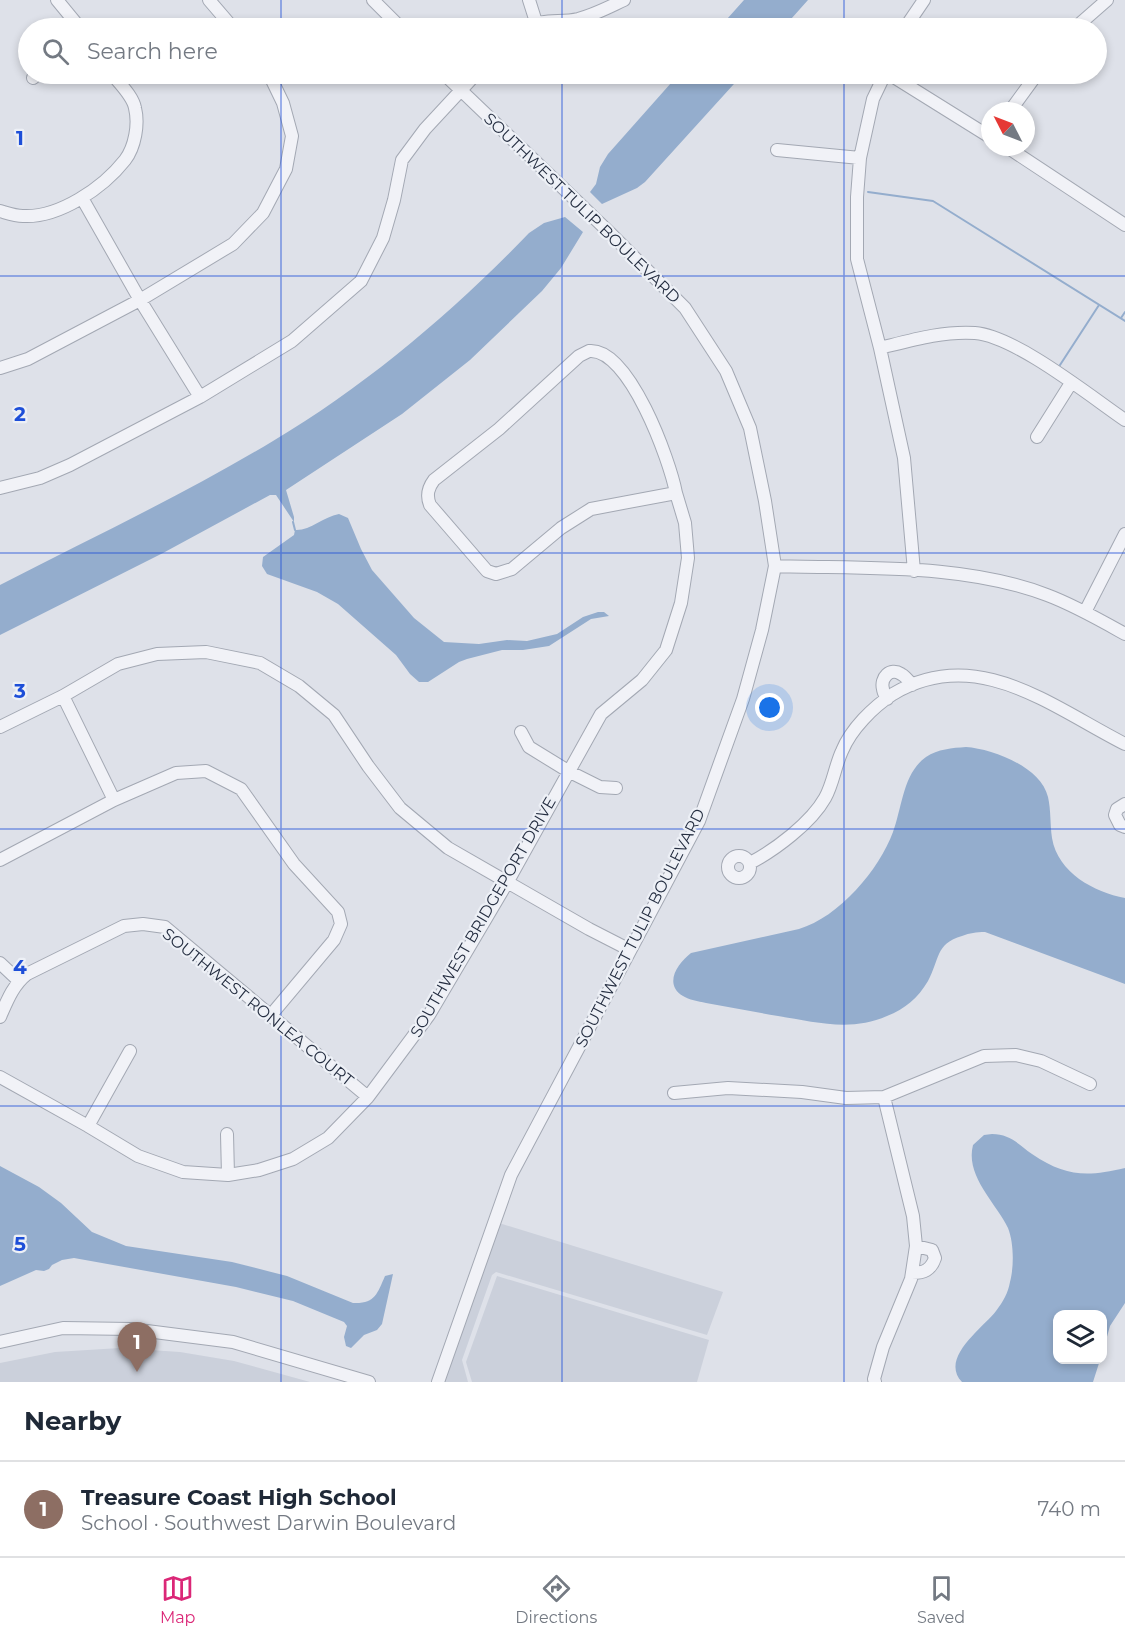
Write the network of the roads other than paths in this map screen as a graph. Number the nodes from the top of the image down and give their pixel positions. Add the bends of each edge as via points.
1 (57, 0) edge
2 (209, 0) edge
3 (373, 0) edge
4 (529, 0) edge
5 (624, 0) edge
6 (924, 0) edge
7 (1107, 0) edge
8 (72, 18) edge
9 (224, 18) edge
10 (391, 18) edge
11 (530, 18) edge
12 (581, 18) edge
13 (912, 18) edge
14 (1086, 18) edge
15 (119, 84) edge
16 (274, 84) edge
17 (455, 84) edge
18 (467, 84) edge
19 (881, 84) edge
20 (903, 84) edge
21 (1030, 84) edge
22 (461, 90) junction
23 (1017, 102) edge
24 (981, 131) edge
25 (777, 150) dead end
26 (1021, 156) edge
27 (860, 158) junction
28 (82, 198) junction
29 (0, 211) edge
30 (1125, 225) edge
31 (140, 300) junction
32 (880, 348) junction
33 (0, 368) edge
34 (1071, 383) junction
35 (200, 397) junction
36 (1125, 420) edge
37 (1037, 437) dead end
38 (0, 488) edge
39 (676, 493) junction
40 (1125, 534) edge
41 (775, 566) junction
42 (914, 571) junction
43 (1085, 612) junction
44 (1125, 634) edge
45 (912, 685) junction
46 (63, 696) junction
47 (887, 699) junction
48 (0, 727) edge
49 (521, 732) dead end
50 (1125, 744) edge
51 (568, 771) junction
52 (616, 788) dead end
53 (114, 800) junction
54 (1125, 804) edge
55 (1125, 827) edge
56 (0, 860) edge
57 (750, 863) dead end
58 (508, 881) junction
59 (630, 950) junction
60 (0, 963) edge
61 (19, 981) junction
62 (271, 1015) junction
63 (0, 1017) edge
64 (130, 1051) dead end
65 (0, 1077) edge
66 (1090, 1084) dead end
67 (674, 1093) dead end
68 (369, 1097) junction
69 (884, 1097) junction
70 (88, 1126) junction
71 (227, 1134) dead end
72 (228, 1175) junction
73 (916, 1246) junction
74 (912, 1273) junction
75 (0, 1342) edge
76 (369, 1382) edge
77 (438, 1382) edge
78 (875, 1382) edge

1 - 8 street
2 - 9 street
3 - 10 street
4 - 11 street
5 - 12 street
6 - 13 street
7 - 14 street
15 - 28 street via 135,105 137,129 126,159
16 - 31 street via 292,136 286,169 263,213 233,244
17 - 22 street, SOUTHWEST TULIP BOULEVARD
18 - 22 street
19 - 27 street via 873,99
20 - 24 street
21 - 23 street
22 - 35 street via 402,160 383,238 361,281 292,341
22 - 41 street, SOUTHWEST TULIP BOULEVARD via 691,317 726,371 750,428
25 - 27 street
26 - 30 street
27 - 32 street via 857,259
28 - 29 street via 55,211 23,216
28 - 31 street
31 - 33 street via 28,359
31 - 35 street
32 - 34 street via 934,335 977,333 1007,343
32 - 42 street via 904,458
34 - 36 street
34 - 37 street
35 - 38 street via 70,465
39 - 39 street, SOUTHWEST BRIDGEPORT DRIVE via 591,509 561,528 512,569 496,574 483,568 430,505 427,494 434,480 499,429 579,356 593,351 609,358 642,402 664,448
39 - 51 street, SOUTHWEST BRIDGEPORT DRIVE via 685,523 688,558 681,603 666,650 642,680 602,714
40 - 43 street
41 - 42 street
41 - 59 street, SOUTHWEST TULIP BOULEVARD via 743,699 699,821
42 - 43 street via 961,574 1017,585
43 - 44 street
45 - 47 street
45 - 47 street via 900,674 888,673 882,687
45 - 50 street via 954,675 979,676 1048,701
46 - 48 street
46 - 53 street
46 - 58 street via 118,664 156,654 206,652 260,663 299,686 334,715 400,808 448,848
47 - 57 street via 852,733 826,797 810,820
49 - 51 street via 530,747
51 - 52 street via 600,787
51 - 58 street, SOUTHWEST BRIDGEPORT DRIVE
53 - 56 street
53 - 62 street via 176,772 206,771 232,784 241,789 294,864 338,912 341,924 334,940
54 - 55 street via 1115,815
58 - 59 street
58 - 68 street, SOUTHWEST BRIDGEPORT DRIVE via 429,1014
59 - 77 street, SOUTHWEST TULIP BOULEVARD via 511,1175
60 - 61 street
61 - 62 street, SOUTHWEST RONLEA COURT via 124,926 143,924 165,927
61 - 63 street
62 - 68 street, SOUTHWEST RONLEA COURT
64 - 70 street
65 - 70 street, SOUTHWEST BRIDGEPORT DRIVE
66 - 69 street via 1041,1061 1016,1055 984,1056
67 - 69 street via 728,1088 846,1098
68 - 72 street, SOUTHWEST BRIDGEPORT DRIVE via 335,1132 303,1154 279,1165
69 - 73 street via 913,1216
70 - 72 street, SOUTHWEST BRIDGEPORT DRIVE via 138,1156 166,1167
71 - 72 street
73 - 74 street
73 - 74 street via 932,1250 935,1258 931,1268
74 - 78 street via 883,1347
75 - 76 street via 63,1328 131,1329 233,1342

